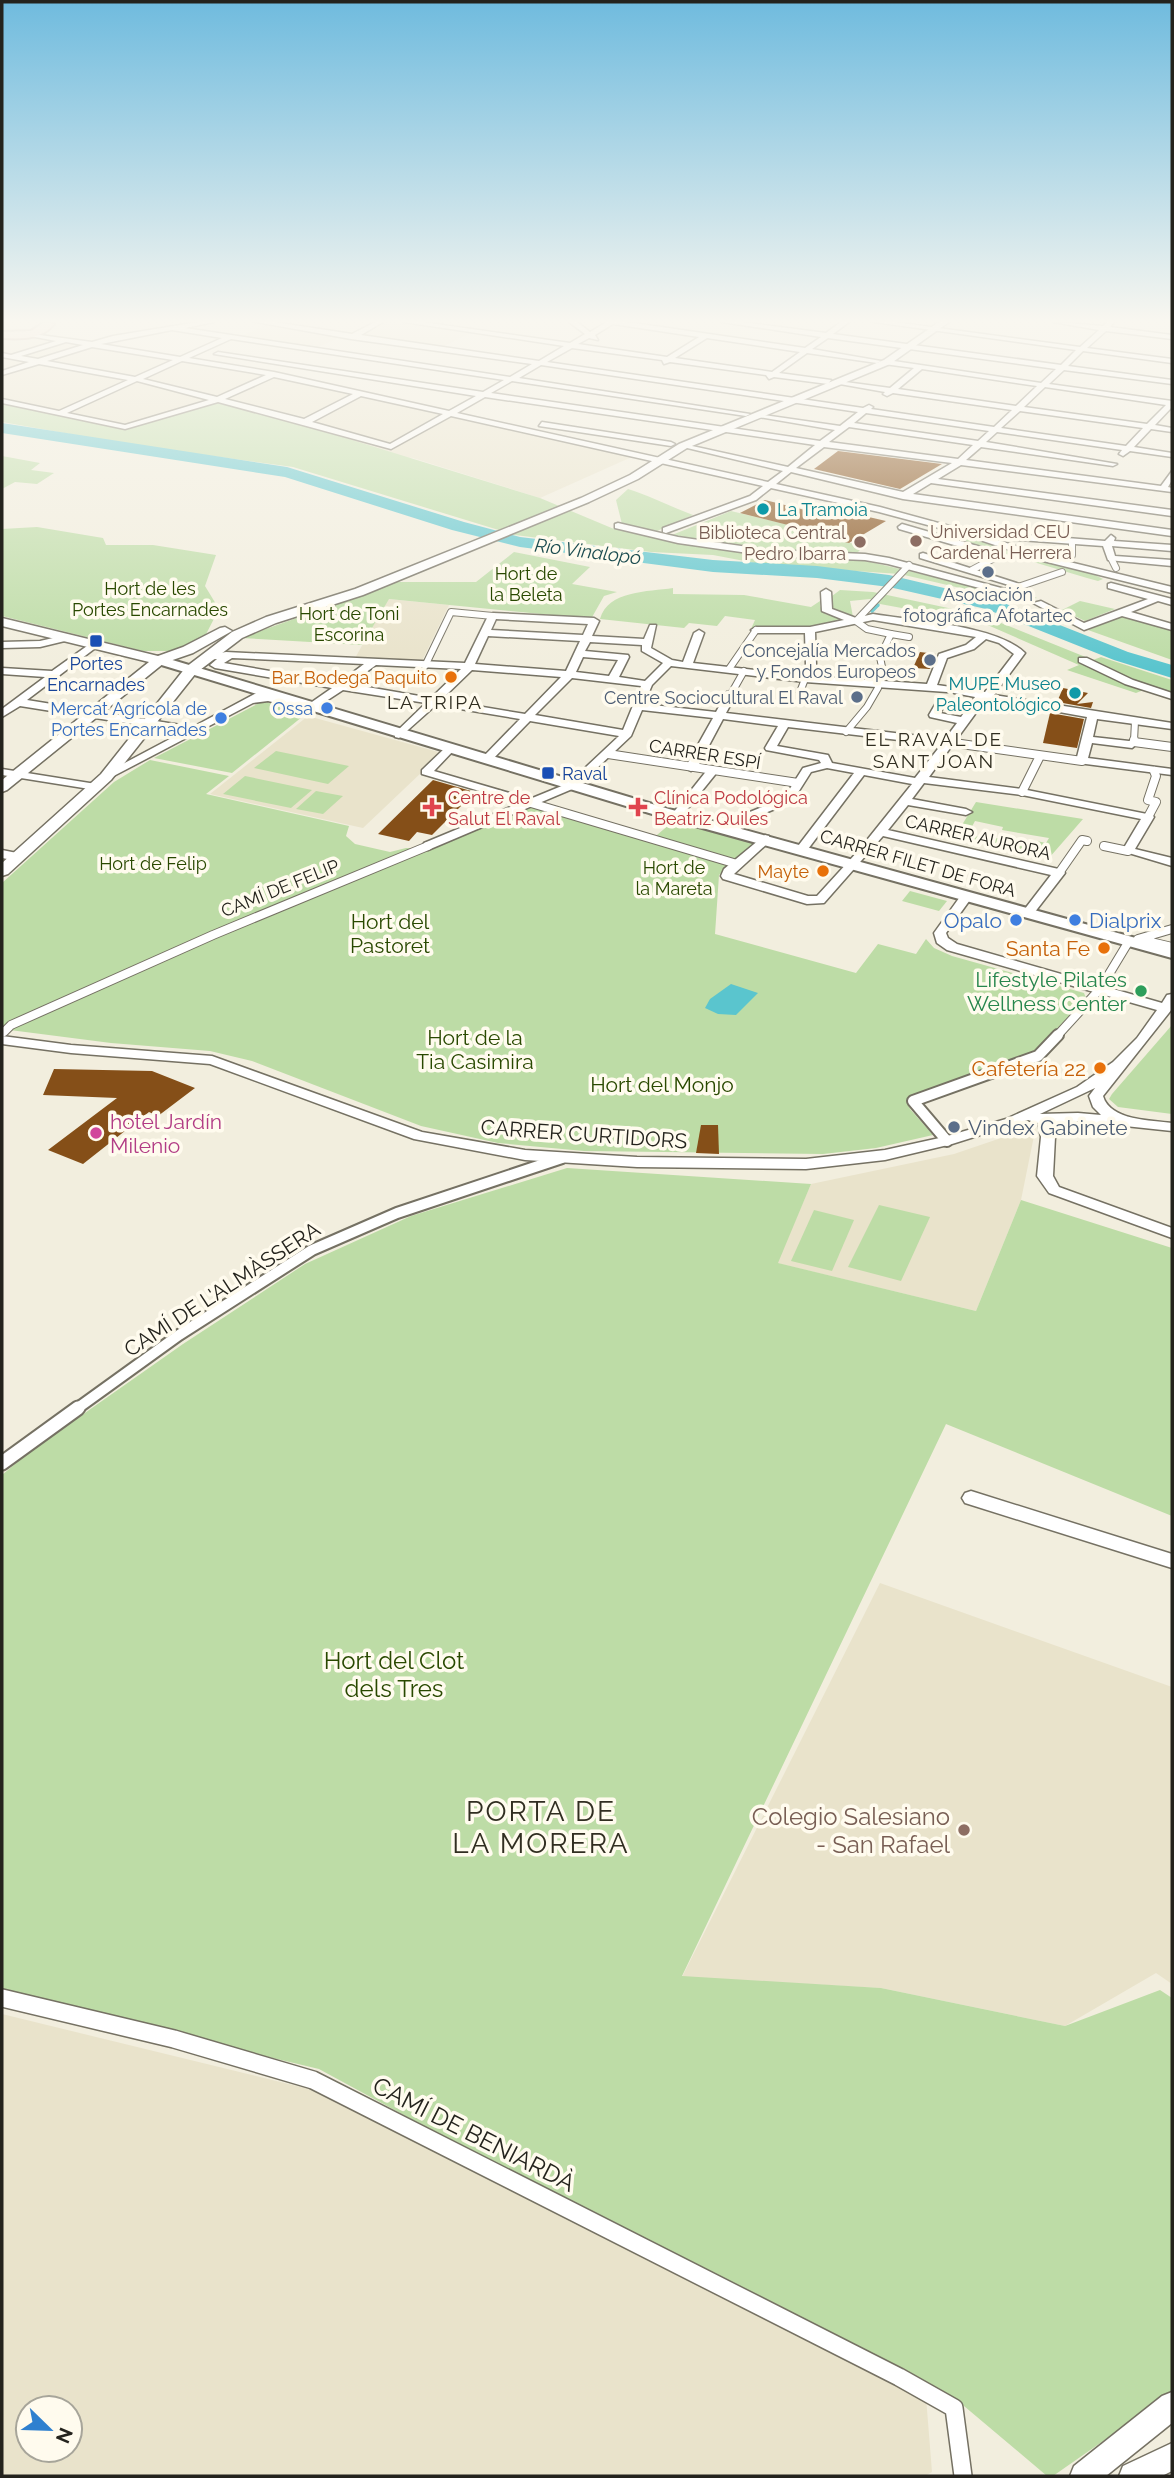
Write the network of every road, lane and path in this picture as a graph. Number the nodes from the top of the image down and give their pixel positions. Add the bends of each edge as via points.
1 (359, 438) edge
2 (408, 438) edge
3 (559, 438) edge
4 (630, 438) edge
5 (691, 438) edge
6 (780, 438) edge
7 (796, 438) edge
8 (830, 438) edge
9 (928, 438) edge
10 (986, 438) edge
11 (1052, 438) edge
12 (1139, 438) edge
13 (805, 442) junction
14 (822, 444) junction
15 (979, 444) junction
16 (677, 445) junction
17 (391, 447) joint
18 (1128, 449) junction
19 (1172, 455) edge
20 (655, 459) junction
21 (960, 462) junction
22 (1113, 464) junction
23 (790, 469) junction
24 (1172, 473) edge
25 (1049, 474) junction
26 (929, 480) junction
27 (1097, 480) junction
28 (769, 485) junction
29 (1146, 487) junction
30 (1168, 490) edge
31 (1030, 494) junction
32 (905, 495) junction
33 (1132, 508) junction
34 (880, 510) junction
35 (1014, 510) junction
36 (1172, 513) edge
37 (910, 519) junction
38 (1007, 519) dead end
39 (1120, 525) junction
40 (618, 526) dead end
41 (999, 527) dead end
42 (666, 530) dead end
43 (968, 533) junction
44 (1172, 533) edge
45 (988, 538) junction
46 (950, 541) junction
47 (1072, 542) junction
48 (1107, 545) junction
49 (1172, 548) edge
50 (1000, 555) junction
51 (1072, 555) dead end
52 (923, 556) junction
53 (1111, 558) junction
54 (1172, 563) edge
55 (906, 567) junction
56 (972, 570) junction
57 (1062, 572) junction
58 (1117, 573) junction
59 (394, 574) junction
60 (1107, 585) junction
61 (1021, 586) junction
62 (1172, 590) edge
63 (826, 592) dead end
64 (1157, 598) junction
65 (1038, 603) dead end
66 (1172, 603) edge
67 (1120, 612) junction
68 (493, 616) junction
69 (856, 621) junction
70 (2, 622) edge
71 (653, 627) dead end
72 (1172, 627) edge
73 (757, 630) joint
74 (810, 630) junction
75 (484, 633) junction
76 (699, 633) dead end
77 (891, 634) junction
78 (984, 635) junction
79 (909, 637) dead end
80 (66, 638) junction
81 (586, 639) junction
82 (648, 642) junction
83 (94, 644) junction
84 (2, 645) edge
85 (188, 650) junction
86 (579, 654) junction
87 (233, 655) junction
88 (206, 658) junction
89 (159, 660) junction
90 (1083, 660) dead end
91 (372, 663) junction
92 (669, 663) junction
93 (687, 664) junction
94 (425, 666) junction
95 (468, 668) junction
96 (729, 669) junction
97 (191, 670) junction
98 (2, 671) edge
99 (744, 671) junction
100 (54, 674) junction
101 (570, 674) junction
102 (613, 679) junction
103 (805, 679) junction
104 (647, 684) junction
105 (879, 684) junction
106 (341, 685) junction
107 (930, 687) junction
108 (800, 692) dead end
109 (264, 693) junction
110 (731, 694) junction
111 (1172, 696) edge
112 (984, 697) junction
113 (765, 699) dead end
114 (250, 701) junction
115 (435, 701) junction
116 (17, 702) junction
117 (940, 705) dead end
118 (638, 706) junction
119 (311, 708) junction
120 (2, 714) edge
121 (91, 714) junction
122 (1093, 715) junction
123 (718, 716) junction
124 (528, 717) junction
125 (964, 721) junction
126 (1136, 721) junction
127 (148, 723) junction
128 (784, 725) junction
129 (1172, 726) edge
130 (194, 730) junction
131 (846, 732) junction
132 (626, 734) junction
133 (399, 735) junction
134 (1087, 739) junction
135 (947, 742) junction
136 (1134, 742) junction
137 (1172, 747) edge
138 (449, 750) junction
139 (608, 754) junction
140 (1040, 755) junction
141 (486, 760) junction
142 (1082, 761) junction
143 (827, 765) junction
144 (691, 768) junction
145 (712, 771) junction
146 (1154, 771) junction
147 (2, 772) edge
148 (861, 772) junction
149 (1172, 772) edge
150 (17, 775) junction
151 (919, 780) junction
152 (101, 782) junction
153 (797, 783) junction
154 (573, 785) junction
155 (2, 787) edge
156 (1022, 792) junction
157 (905, 801) junction
158 (531, 803) junction
159 (966, 812) dead end
160 (677, 815) junction
161 (1148, 817) junction
162 (733, 830) junction
163 (881, 832) junction
164 (765, 839) junction
165 (1087, 841) dead end
166 (1104, 845) dead end
167 (428, 846) joint
168 (801, 850) junction
169 (1128, 851) junction
170 (10, 856) edge
171 (1172, 862) edge
172 (737, 864) junction
173 (854, 865) junction
174 (2, 871) edge
175 (1059, 873) junction
176 (966, 897) junction
177 (1027, 914) junction
178 (1172, 929) edge
179 (1129, 941) junction
180 (1172, 947) edge
181 (1172, 953) edge
182 (1100, 989) junction
183 (1169, 1003) edge
184 (3, 1036) edge
185 (1118, 1065) junction
186 (1044, 1118) junction
187 (1132, 1121) junction
188 (1011, 1122) junction
189 (1170, 1124) edge
190 (947, 1142) junction
191 (562, 1158) junction
192 (1172, 1233) edge
193 (2, 1462) edge
194 (971, 1498) dead end
195 (1172, 1562) edge
196 (2, 1998) edge
197 (1172, 2406) edge
198 (1172, 2457) edge
199 (963, 2476) edge
200 (1084, 2476) edge
201 (1133, 2476) edge

1 - 17 street
2 - 17 street
3 - 20 street
4 - 16 street
5 - 16 main road
6 - 13 street
7 - 13 street
8 - 14 street
9 - 15 street
10 - 15 street
11 - 18 street
12 - 18 street
13 - 14 street
14 - 21 street
14 - 23 street
15 - 21 street
15 - 22 street
16 - 20 main road
16 - 23 street
18 - 19 street
18 - 22 street
20 - 28 street
20 - 59 main road via 581,499
21 - 25 street
21 - 26 street
22 - 27 street
23 - 28 street
23 - 32 street
24 - 30 street
25 - 27 street
25 - 31 street
26 - 31 street
26 - 32 street
27 - 29 street
28 - 34 street
28 - 42 street via 753,498
29 - 30 street
29 - 33 street
31 - 33 street
31 - 35 street
32 - 34 street
32 - 35 street
33 - 36 street
33 - 39 street
34 - 37 street
35 - 38 street
35 - 39 street
37 - 43 street
37 - 46 street via 902,528
39 - 44 street
39 - 48 street
40 - 55 street via 769,553 865,557
41 - 45 street
43 - 45 street
43 - 46 street
45 - 47 street
45 - 58 street
46 - 50 street
46 - 52 street
47 - 48 street
47 - 51 street
48 - 49 street
48 - 53 street
50 - 56 street
50 - 57 street
52 - 55 street
52 - 56 street
53 - 54 street
53 - 58 street
55 - 61 street via 1006,592
55 - 69 street
56 - 61 street
57 - 60 street
57 - 61 street
58 - 60 street
58 - 62 street
59 - 85 main road via 257,616
59 - 88 main road via 335,601 255,626
60 - 64 street
62 - 64 street
63 - 69 street via 827,611
64 - 66 street
64 - 67 street
65 - 67 street via 1084,627
67 - 72 street
68 - 75 street
68 - 81 street via 594,621
68 - 94 street via 450,612
69 - 74 street
69 - 77 street via 867,629
69 - 78 street via 873,617
70 - 80 main road
71 - 82 street
73 - 74 street
73 - 96 street
74 - 103 street via 811,665
75 - 81 street
75 - 95 street
76 - 93 street
77 - 79 street
77 - 105 street via 880,657
78 - 107 street via 970,647 943,656
78 - 112 street via 1020,653
80 - 83 main road
80 - 84 street
81 - 82 street
81 - 86 street
82 - 92 street via 646,649
83 - 89 main road
83 - 100 street
85 - 88 main road via 204,653
85 - 89 main road
86 - 101 street
86 - 102 street via 624,657
87 - 88 street
87 - 91 street
87 - 106 street via 215,665
88 - 97 main road
89 - 97 street, CARRER FILET DE FORA
89 - 121 main road
90 - 111 street
91 - 94 street
91 - 106 street
92 - 93 street
92 - 104 street
93 - 96 street
94 - 95 street
95 - 101 street
95 - 115 street
96 - 99 street
97 - 109 street, CARRER FILET DE FORA
97 - 127 main road
98 - 100 street
99 - 103 street
99 - 110 street
100 - 116 street
101 - 102 street
101 - 124 street
102 - 104 street
103 - 105 street
103 - 108 street
104 - 118 street, CAMÍ DE FELIP
105 - 107 street
105 - 131 street
106 - 115 street
106 - 119 street
107 - 112 street
109 - 114 street
109 - 119 street, CARRER FILET DE FORA
110 - 113 street
110 - 123 street
112 - 122 street
112 - 125 street
114 - 119 street via 268,698
114 - 130 street
115 - 124 street
115 - 133 street
116 - 120 street
116 - 121 street
117 - 125 street via 934,715
118 - 123 street
118 - 132 street, CAMÍ DE FELIP
119 - 133 street, CARRER FILET DE FORA
121 - 127 street
121 - 150 main road
122 - 126 street
122 - 134 street
123 - 128 street
123 - 144 street
124 - 132 street
124 - 141 street
125 - 135 street
126 - 129 street
126 - 136 street
127 - 130 street
127 - 152 main road
128 - 131 street
128 - 143 street via 770,748 824,757
130 - 152 street
131 - 135 street
132 - 139 street, CAMÍ DE FELIP
133 - 138 street, CARRER FILET DE FORA
134 - 136 street
134 - 142 street
135 - 140 street
135 - 151 street
136 - 137 street
138 - 141 street, CARRER FILET DE FORA
138 - 158 street via 426,772
139 - 144 street, CARRER ESPÍ
139 - 154 street, CAMÍ DE FELIP
140 - 142 street
140 - 156 street
141 - 154 street, CARRER FILET DE FORA
142 - 146 street
143 - 148 street
143 - 153 street via 807,770
144 - 145 street, CARRER ESPÍ
145 - 153 street, CARRER ESPÍ
145 - 160 street
146 - 149 street
146 - 161 street via 1148,800 1156,802
147 - 150 street
148 - 151 street
148 - 168 street
150 - 152 street
150 - 155 main road
151 - 156 street
151 - 157 street
152 - 170 main road
153 - 162 street via 788,800 749,816
154 - 158 street, CAMÍ DE FELIP
154 - 160 street, CARRER FILET DE FORA
156 - 161 street
157 - 159 street
157 - 163 street
158 - 167 street, CAMÍ DE FELIP
158 - 172 street
160 - 162 street, CARRER FILET DE FORA
161 - 169 street
162 - 164 street, CARRER FILET DE FORA
163 - 173 street
163 - 175 street, CARRER AURORA
164 - 168 street, CARRER FILET DE FORA
164 - 172 street
165 - 175 street via 1082,840
166 - 169 street
167 - 184 street, CAMÍ DE FELIP via 11,1025
168 - 173 street, CARRER FILET DE FORA
169 - 171 street
170 - 174 main road
172 - 173 street via 727,876 807,900 820,900
173 - 176 street, CARRER FILET DE FORA
175 - 177 street, CARRER AURORA
176 - 177 street, CARRER FILET DE FORA
176 - 182 street via 940,933 952,947
177 - 179 street, CARRER FILET DE FORA
178 - 180 street via 1138,940
179 - 181 street, CARRER FILET DE FORA
179 - 182 street
182 - 183 street
182 - 190 street via 1038,1056 913,1101
183 - 185 street, CARRER CURTIDORS
184 - 191 street, CARRER CURTIDORS via 71,1049 212,1060 419,1136
185 - 187 street, CARRER CURTIDORS via 1100,1089 1097,1104
185 - 188 street, CARRER CURTIDORS via 1082,1090
186 - 187 street
186 - 188 street
186 - 192 street via 1048,1137 1045,1176 1054,1190
187 - 189 street
188 - 190 street, CARRER CURTIDORS
190 - 191 street, CARRER CURTIDORS via 806,1164
191 - 193 street, CAMÍ DE L'ALMÀSSERA via 397,1213 312,1250 180,1335
194 - 195 street
196 - 199 street, CAMÍ DE BENIARDÀ via 174,2039 313,2080 954,2408
197 - 200 street
198 - 201 street

